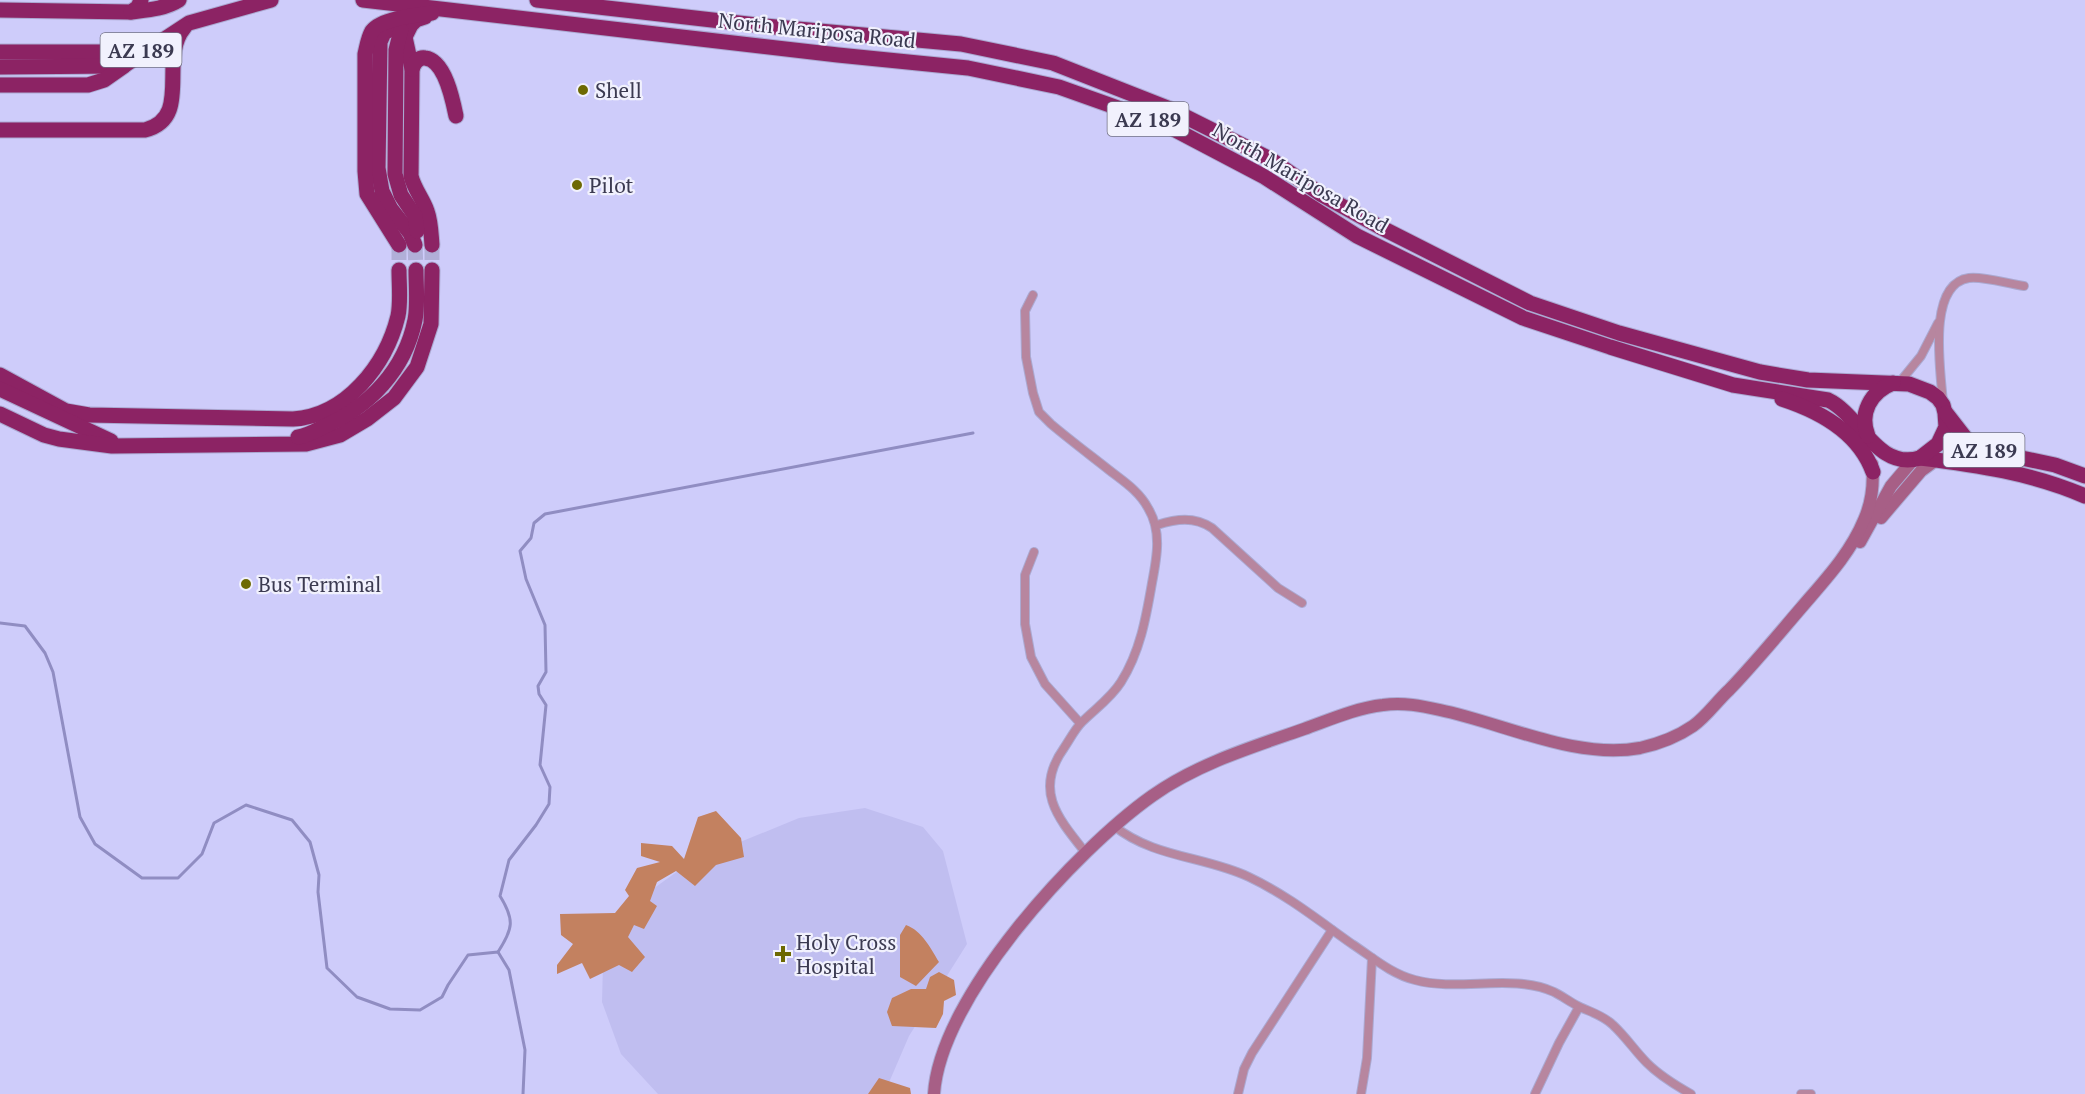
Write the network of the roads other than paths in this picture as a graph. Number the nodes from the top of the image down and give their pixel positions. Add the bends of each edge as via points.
1 (179, 0) edge
2 (272, 0) edge
3 (363, 0) edge
4 (537, 0) edge
5 (136, 6) edge
6 (0, 9) edge
7 (451, 11) junction
8 (189, 23) junction
9 (405, 25) junction
10 (154, 46) junction
11 (3, 47) edge
12 (125, 65) junction
13 (0, 66) edge
14 (412, 69) junction
15 (0, 85) edge
16 (456, 116) dead end
17 (0, 130) edge
18 (415, 242) junction
19 (415, 270) junction
20 (2024, 286) dead end
21 (1033, 295) dead end
22 (1940, 317) junction
23 (0, 366) edge
24 (0, 375) edge
25 (1896, 383) junction
26 (1733, 385) junction
27 (0, 387) edge
28 (0, 398) edge
29 (0, 406) edge
30 (1944, 409) junction
31 (0, 414) edge
32 (118, 416) junction
33 (1869, 439) junction
34 (89, 443) junction
35 (133, 445) junction
36 (265, 445) junction
37 (112, 446) junction
38 (1917, 459) junction
39 (1936, 460) junction
40 (1873, 472) junction
41 (2085, 476) edge
42 (2085, 496) edge
43 (1157, 525) junction
44 (1863, 539) junction
45 (1034, 552) dead end
46 (1840, 562) junction
47 (1302, 603) dead end
48 (1080, 723) junction
49 (1114, 826) junction
50 (1085, 852) junction
51 (1332, 930) junction
52 (1372, 958) junction
53 (1579, 1007) junction
54 (934, 1094) edge
55 (1238, 1094) edge
56 (1361, 1094) edge
57 (1535, 1094) edge
58 (1691, 1094) edge
59 (1801, 1094) edge
60 (1811, 1094) edge

1 - 5 highway, AZ 189 via 165,6
2 - 8 highway, AZ 189
3 - 7 highway, North Mariposa Road / AZ 189
4 - 25 highway, North Mariposa Road / AZ 189 via 961,44 1053,63 1170,109 1270,159 1322,195 1530,303 1619,333 1760,372 1808,381
5 - 6 highway, AZ 189
7 - 9 highway
7 - 9 highway
7 - 26 highway, North Mariposa Road / AZ 189 via 968,68 1059,87 1167,125 1263,176 1357,236 1522,318
8 - 10 highway, AZ 189
8 - 17 highway, AZ 189 via 178,35 175,46 168,117 154,128
9 - 14 highway
9 - 18 highway via 403,175 421,213
9 - 18 highway via 377,26 368,41 364,171 367,194
10 - 11 highway, AZ 189 via 134,52 33,52
10 - 12 highway, AZ 189
12 - 13 highway, AZ 189
12 - 15 highway, AZ 189 via 88,86
14 - 16 highway via 419,59 434,62 450,89
14 - 18 highway via 411,176 427,209 431,228
19 - 32 highway via 393,333 378,362 356,390 330,409 312,417 293,419
19 - 36 highway via 415,319 402,359 383,386 340,420 303,436
19 - 36 highway via 431,324 417,367 394,398 340,435 306,444
20 - 22 street via 1963,279 1947,292
21 - 43 street via 1025,311 1026,357 1039,412 1138,494
22 - 25 street via 1926,348
22 - 30 street
23 - 32 highway via 71,404
24 - 32 highway via 66,411
25 - 30 highway, North Mariposa Road / AZ 189 via 1930,392
25 - 33 highway via 1881,389 1868,405 1865,418
26 - 33 highway, North Mariposa Road / AZ 189 via 1828,399 1846,412
26 - 40 highway via 1794,403 1824,417 1861,448
27 - 35 highway via 113,441
28 - 37 highway
29 - 34 highway
30 - 38 highway, AZ 189 via 1946,427 1941,439
30 - 41 highway, North Mariposa Road / AZ 189 via 1974,446
31 - 34 highway via 44,435
33 - 38 highway, North Mariposa Road / AZ 189 via 1895,457
33 - 40 street
34 - 37 highway
35 - 36 highway
35 - 37 highway
38 - 39 highway, North Mariposa Road / AZ 189
38 - 44 street via 1891,486
39 - 42 highway, North Mariposa Road / AZ 189 via 2006,470
39 - 44 street via 1921,471
40 - 46 street via 1864,520
43 - 47 street via 1171,520 1202,521 1278,588
43 - 48 street via 1157,559 1134,659 1119,685
44 - 46 street
45 - 48 street via 1025,575 1024,624 1031,657 1045,684
46 - 49 street via 1749,669 1694,725 1672,738 1613,752 1580,748 1457,713 1414,705 1383,705 1351,712 1218,760 1159,791
48 - 50 street via 1054,761 1049,796
49 - 50 street
49 - 51 street via 1146,847 1218,865 1248,877 1297,904
50 - 54 street via 1026,918 969,996 944,1050
51 - 52 street
51 - 55 street via 1252,1053
52 - 53 street via 1418,981 1526,984
52 - 56 street via 1367,1058
53 - 57 street
53 - 58 street via 1612,1024 1653,1069
59 - 60 street

